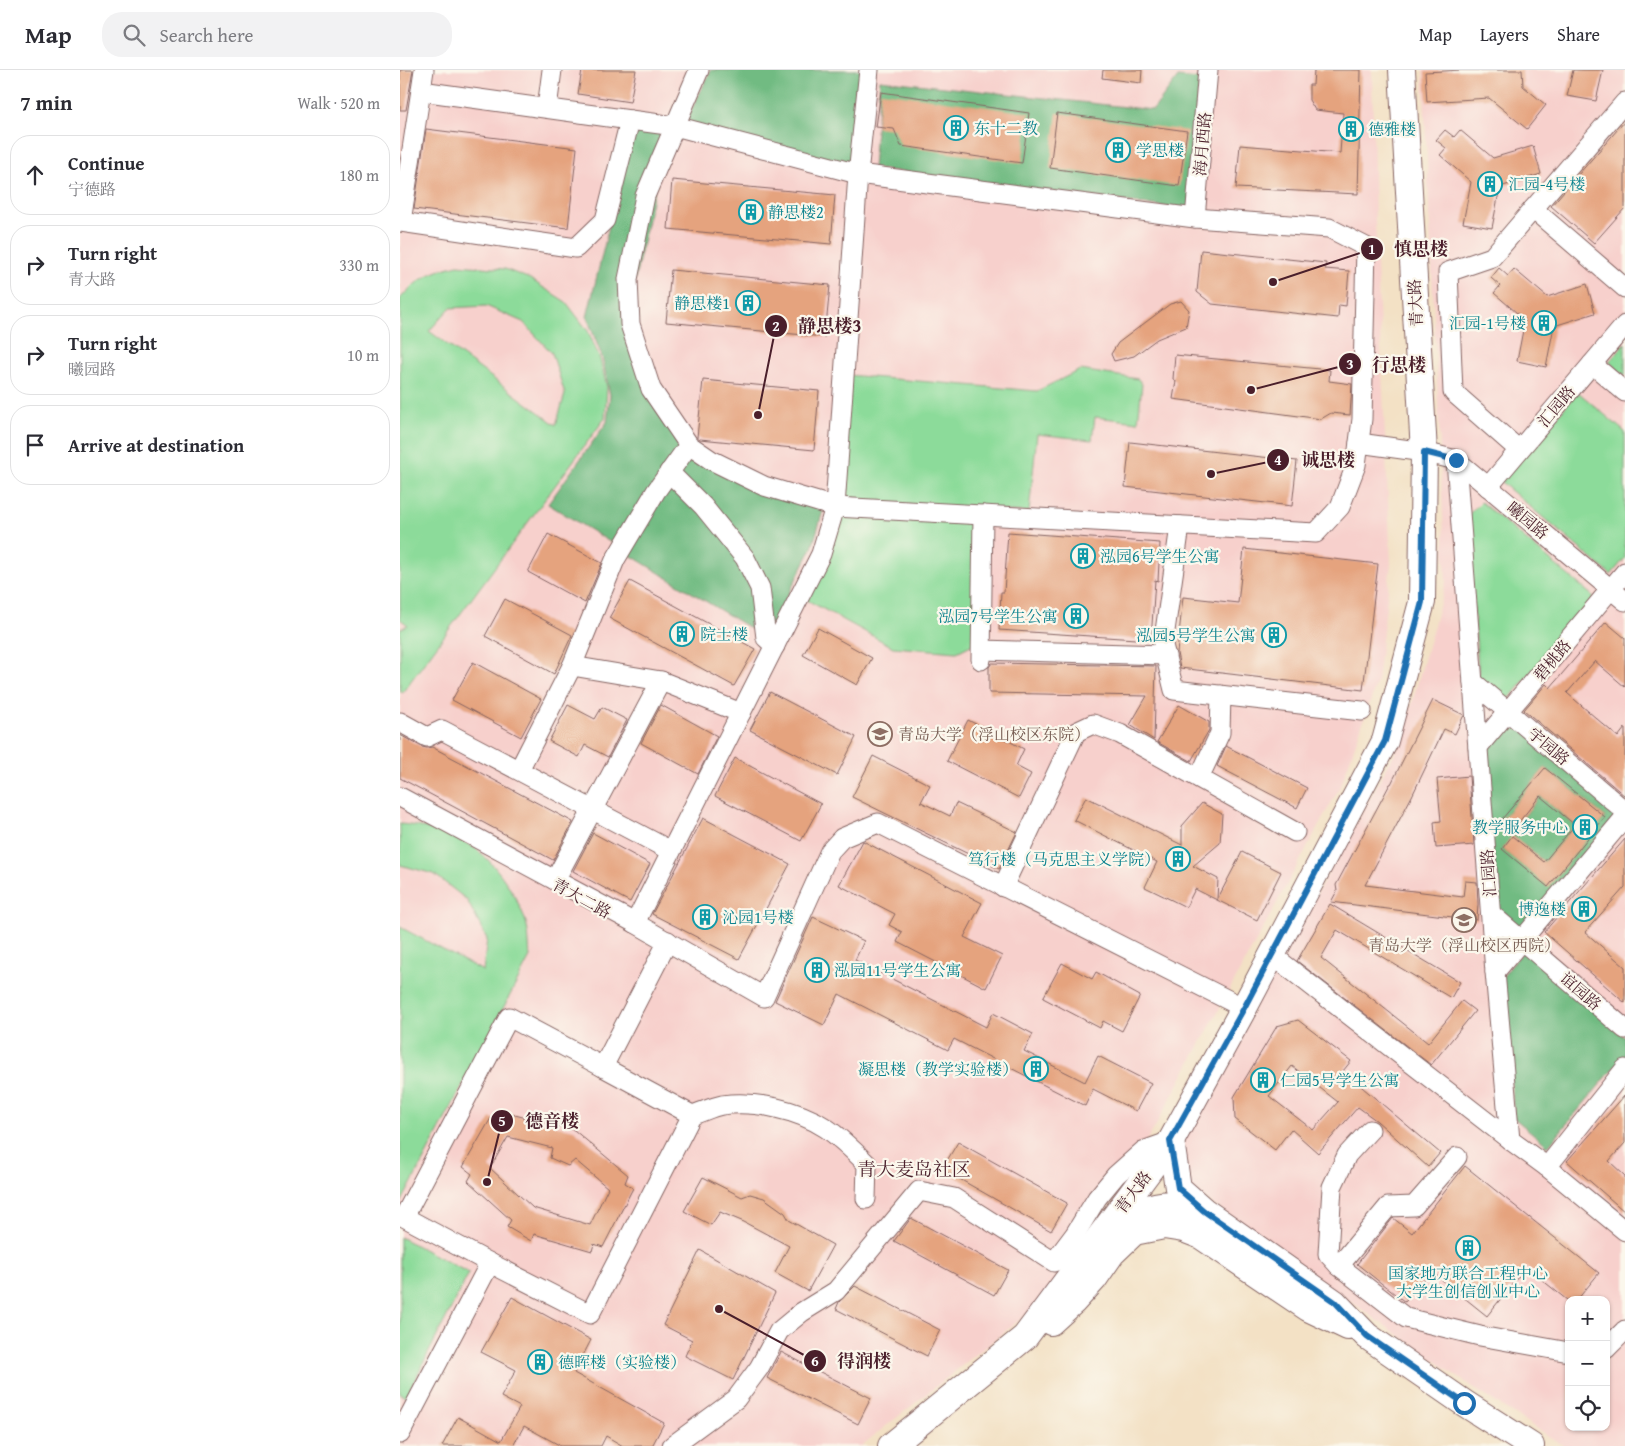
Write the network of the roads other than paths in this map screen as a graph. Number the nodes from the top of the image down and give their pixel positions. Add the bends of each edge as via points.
1 (424, 70) edge
2 (552, 70) edge
3 (699, 70) edge
4 (869, 70) edge
5 (1208, 70) edge
6 (1402, 70) edge
7 (421, 91) junction
8 (1625, 102) edge
9 (547, 108) junction
10 (630, 120) junction
11 (675, 126) junction
12 (858, 174) junction
13 (1533, 209) junction
14 (1195, 218) junction
15 (1625, 288) edge
16 (1625, 325) edge
17 (1592, 364) junction
18 (1625, 392) edge
19 (1358, 443) junction
20 (689, 445) junction
21 (1519, 450) junction
22 (1424, 452) junction
23 (1456, 460) junction
24 (669, 472) junction
25 (1488, 487) junction
26 (835, 507) junction
27 (982, 515) junction
28 (1180, 526) junction
29 (1625, 572) edge
30 (1618, 595) edge
31 (774, 646) junction
32 (1166, 655) junction
33 (572, 666) junction
34 (661, 682) junction
35 (1473, 682) junction
36 (1221, 695) junction
37 (1362, 710) dead end
38 (1508, 712) junction
39 (741, 713) junction
40 (400, 722) edge
41 (1478, 747) junction
42 (519, 770) junction
43 (1199, 778) junction
44 (400, 798) edge
45 (593, 809) junction
46 (1625, 810) edge
47 (1625, 817) edge
48 (1295, 832) dead end
49 (671, 851) junction
50 (555, 880) junction
51 (1003, 886) junction
52 (1491, 914) junction
53 (635, 923) junction
54 (1522, 940) junction
55 (667, 943) junction
56 (1272, 956) junction
57 (1495, 972) junction
58 (1244, 1008) junction
59 (1625, 1029) edge
60 (603, 1067) junction
61 (1625, 1069) edge
62 (692, 1115) junction
63 (1370, 1130) dead end
64 (1510, 1140) junction
65 (1170, 1141) junction
66 (1457, 1157) dead end
67 (1547, 1167) junction
68 (866, 1199) dead end
69 (1217, 1220) junction
70 (1625, 1231) edge
71 (1098, 1238) junction
72 (490, 1263) junction
73 (1339, 1266) junction
74 (1625, 1330) edge
75 (1367, 1336) junction
76 (1025, 1337) junction
77 (1610, 1345) edge
78 (1565, 1351) edge
79 (400, 1433) edge
80 (672, 1446) edge
81 (891, 1446) edge
82 (1531, 1446) edge

1 - 7 street
2 - 9 street
3 - 11 street
4 - 12 street
5 - 14 street, 海月西路
6 - 22 street, 青大路
7 - 9 street
7 - 10 street via 401,222 576,248 605,220
8 - 13 street
9 - 10 street
10 - 11 street
11 - 12 street
11 - 20 street via 646,196 628,279 630,324 651,389
12 - 14 street
12 - 26 street
13 - 15 street
13 - 21 street via 1492,258 1448,272 1453,392
14 - 19 street via 1329,228 1366,248 1362,419
16 - 17 street, 汇园路
17 - 18 street
17 - 21 street, 汇园路
19 - 22 street, 曦园路
19 - 28 street via 1356,465 1340,507 1316,533
20 - 24 street
20 - 26 street via 711,460 764,486
21 - 25 street, 汇园路
22 - 23 street, 曦园路
22 - 56 street, 青大路 via 1422,602 1385,741
23 - 25 street, 曦园路
23 - 35 street, 汇园路
24 - 31 street via 703,506 745,558 760,588 766,638
24 - 33 street via 615,560
25 - 30 street, 曦园路
26 - 27 street
26 - 31 street via 821,554
27 - 28 street
27 - 32 street via 982,655
28 - 32 street via 1163,645
29 - 30 street, 碧桃路
30 - 38 street, 碧桃路
31 - 39 street
32 - 36 street via 1174,690
33 - 34 street
33 - 42 street
34 - 39 street
34 - 45 street
35 - 38 street, 宇园路
35 - 41 street, 汇园路
36 - 37 street
36 - 43 street via 1220,733
38 - 41 street, 碧桃路
38 - 46 street, 宇园路
39 - 49 street
40 - 42 street via 427,737 442,730
41 - 52 street, 汇园路
42 - 45 street
43 - 48 street
43 - 51 street via 1120,734 1093,724 1076,732
44 - 50 street
44 - 55 street, 青大二路
45 - 49 street
45 - 50 street
47 - 54 street
49 - 53 street
50 - 53 street
51 - 55 street via 878,823 842,838 830,851 764,997
51 - 58 street
52 - 54 street, 谊园路
52 - 57 street, 汇园路
53 - 55 street
54 - 57 street
54 - 59 street, 谊园路
55 - 60 street
56 - 58 street, 青大路
56 - 64 street
57 - 64 street, 汇园路
58 - 65 street, 青大路
60 - 62 street
60 - 72 street via 509,1017 404,1217
61 - 67 street
62 - 68 street via 722,1105 755,1104 793,1112 825,1127 867,1164
62 - 72 street via 590,1314
63 - 73 street via 1347,1155 1332,1187 1328,1254
64 - 67 street
65 - 69 street via 1178,1188
65 - 71 street, 青大路
65 - 80 street via 1142,1151 1116,1175 1054,1262 954,1198 919,1191 836,1291 802,1312 780,1331 736,1399
66 - 73 street via 1414,1206 1388,1207
67 - 70 street
69 - 71 street via 1184,1206 1164,1204 1148,1207
69 - 75 street via 1335,1302
71 - 76 street, 青大路
72 - 79 street
73 - 78 street via 1406,1318
74 - 77 street
75 - 76 street via 1308,1308 1201,1236 1164,1226 1134,1232 1112,1253 1073,1302 1045,1326
75 - 82 street
76 - 81 street, 青大路

